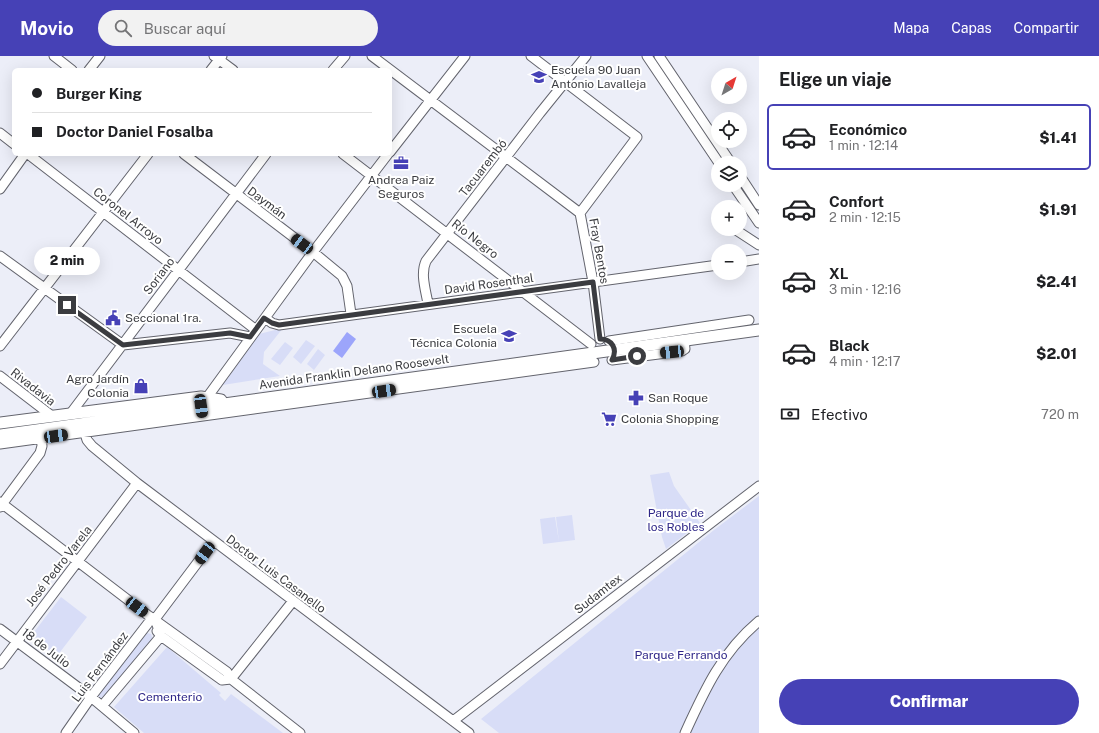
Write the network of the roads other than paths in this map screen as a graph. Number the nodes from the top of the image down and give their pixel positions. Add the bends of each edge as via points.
1 (54, 56) edge
2 (100, 56) edge
3 (345, 56) edge
4 (372, 56) edge
5 (465, 56) edge
6 (531, 56) edge
7 (586, 56) edge
8 (647, 56) edge
9 (659, 56) edge
10 (218, 57) edge
11 (69, 68) edge
12 (91, 68) edge
13 (213, 68) edge
14 (231, 68) edge
15 (335, 68) edge
16 (388, 68) edge
17 (392, 71) edge
18 (566, 82) junction
19 (430, 100) junction
20 (0, 133) edge
21 (12, 142) edge
22 (392, 149) edge
23 (25, 156) edge
24 (30, 156) edge
25 (146, 156) edge
26 (187, 156) edge
27 (264, 156) edge
28 (346, 156) edge
29 (387, 156) edge
30 (714, 156) edge
31 (726, 156) edge
32 (506, 158) junction
33 (372, 176) junction
34 (747, 187) edge
35 (0, 189) edge
36 (738, 192) edge
37 (236, 194) junction
38 (759, 205) edge
39 (104, 212) junction
40 (580, 213) junction
41 (759, 221) edge
42 (447, 233) junction
43 (745, 236) edge
44 (759, 245) edge
45 (313, 252) junction
46 (0, 256) edge
47 (759, 259) edge
48 (747, 261) edge
49 (711, 266) edge
50 (178, 270) junction
51 (593, 282) junction
52 (44, 289) junction
53 (522, 291) junction
54 (428, 304) junction
55 (233, 313) junction
56 (351, 314) junction
57 (264, 318) junction
58 (728, 329) junction
59 (757, 330) edge
60 (713, 331) junction
61 (230, 333) junction
62 (253, 334) junction
63 (660, 343) junction
64 (123, 345) junction
65 (0, 346) edge
66 (609, 347) junction
67 (596, 358) junction
68 (489, 372) junction
69 (0, 376) edge
70 (202, 404) junction
71 (71, 414) junction
72 (52, 416) junction
73 (38, 418) junction
74 (0, 423) edge
75 (84, 423) junction
76 (41, 434) junction
77 (0, 435) edge
78 (0, 444) edge
79 (137, 483) junction
80 (759, 486) edge
81 (1, 504) edge
82 (213, 542) junction
83 (78, 562) junction
84 (293, 601) junction
85 (151, 619) junction
86 (759, 621) edge
87 (0, 629) edge
88 (161, 636) junction
89 (16, 641) junction
90 (0, 664) edge
91 (231, 679) junction
92 (91, 697) junction
93 (102, 706) junction
94 (453, 721) junction
95 (66, 733) edge
96 (134, 733) edge
97 (300, 733) edge
98 (469, 733) edge
99 (685, 733) edge

1 - 11 street
2 - 12 street
3 - 15 street
4 - 16 street
5 - 19 street
6 - 18 street
7 - 18 street, Tacuarembó
8 - 30 street
9 - 31 street
10 - 13 street
10 - 14 street
17 - 19 street
18 - 32 street, Tacuarembó
18 - 40 street, Fray Bentos via 637,137
19 - 22 street
19 - 32 street
20 - 21 street
23 - 35 street
24 - 39 street, Coronel Arroyo
25 - 39 street
26 - 37 street, Daymán
27 - 37 street, Soriano
28 - 33 street, Río Negro
29 - 33 street
32 - 40 street
32 - 42 street, Tacuarembó
33 - 42 street, Río Negro
33 - 45 street
34 - 38 street
36 - 41 street
37 - 45 street, Daymán
37 - 50 street, Soriano
39 - 50 street, Coronel Arroyo
39 - 52 street
40 - 51 street, Fray Bentos
42 - 53 street, Río Negro
42 - 54 street, Tacuarembó via 424,265
43 - 44 street
45 - 56 street, Daymán via 344,279
45 - 57 street
46 - 52 street
47 - 48 street
49 - 51 street, David Rosenthal
50 - 55 street, Coronel Arroyo
50 - 64 street, Soriano
51 - 53 street, David Rosenthal
51 - 66 street, Fray Bentos
52 - 64 street
52 - 65 street
53 - 54 street, David Rosenthal
53 - 67 street, Río Negro
54 - 56 street, David Rosenthal
55 - 61 street via 237,324
55 - 62 street, Coronel Arroyo
56 - 57 street, David Rosenthal via 279,325
57 - 62 street
58 - 59 main road, Avenida Franklin Delano Roosevelt
58 - 59 street, Avenida Franklin Delano Roosevelt via 747,320 748,328
58 - 60 main road, Avenida Franklin Delano Roosevelt
60 - 63 street, Avenida Franklin Delano Roosevelt
60 - 63 main road, Avenida Franklin Delano Roosevelt via 685,345
61 - 62 street
61 - 64 street
62 - 70 street
63 - 66 main road, Avenida Franklin Delano Roosevelt
64 - 71 street, Soriano
66 - 67 main road, Avenida Franklin Delano Roosevelt
66 - 67 street via 608,363
66 - 67 street via 596,340
67 - 68 main road, Avenida Franklin Delano Roosevelt
68 - 70 street
68 - 70 main road, Avenida Franklin Delano Roosevelt
69 - 72 street, Rivadavia
70 - 75 main road
70 - 75 street
71 - 72 main road
71 - 75 main road
72 - 73 main road
73 - 74 main road
73 - 76 street
75 - 76 main road
75 - 79 street, Doctor Luis Casanello via 87,440 92,446
76 - 77 main road
76 - 78 street
76 - 81 street via 40,453
79 - 82 street, Doctor Luis Casanello
79 - 83 street, José Pedro Varela
80 - 94 street, Sudamtex
81 - 83 street
82 - 84 street, Doctor Luis Casanello
82 - 85 street, Luis Fernández
83 - 85 street
83 - 89 street, José Pedro Varela
84 - 91 street
84 - 94 street, Doctor Luis Casanello
85 - 88 street
85 - 91 street via 227,672
85 - 92 street, Luis Fernández
86 - 99 street via 749,629 720,664
87 - 89 street, 18 de Julio
88 - 91 street via 222,680
88 - 93 street
89 - 90 street, José Pedro Varela
89 - 92 street, 18 de Julio
91 - 97 street
92 - 93 street, 18 de Julio
92 - 95 street, Luis Fernández
93 - 96 street, 18 de Julio
94 - 98 street, Doctor Luis Casanello

